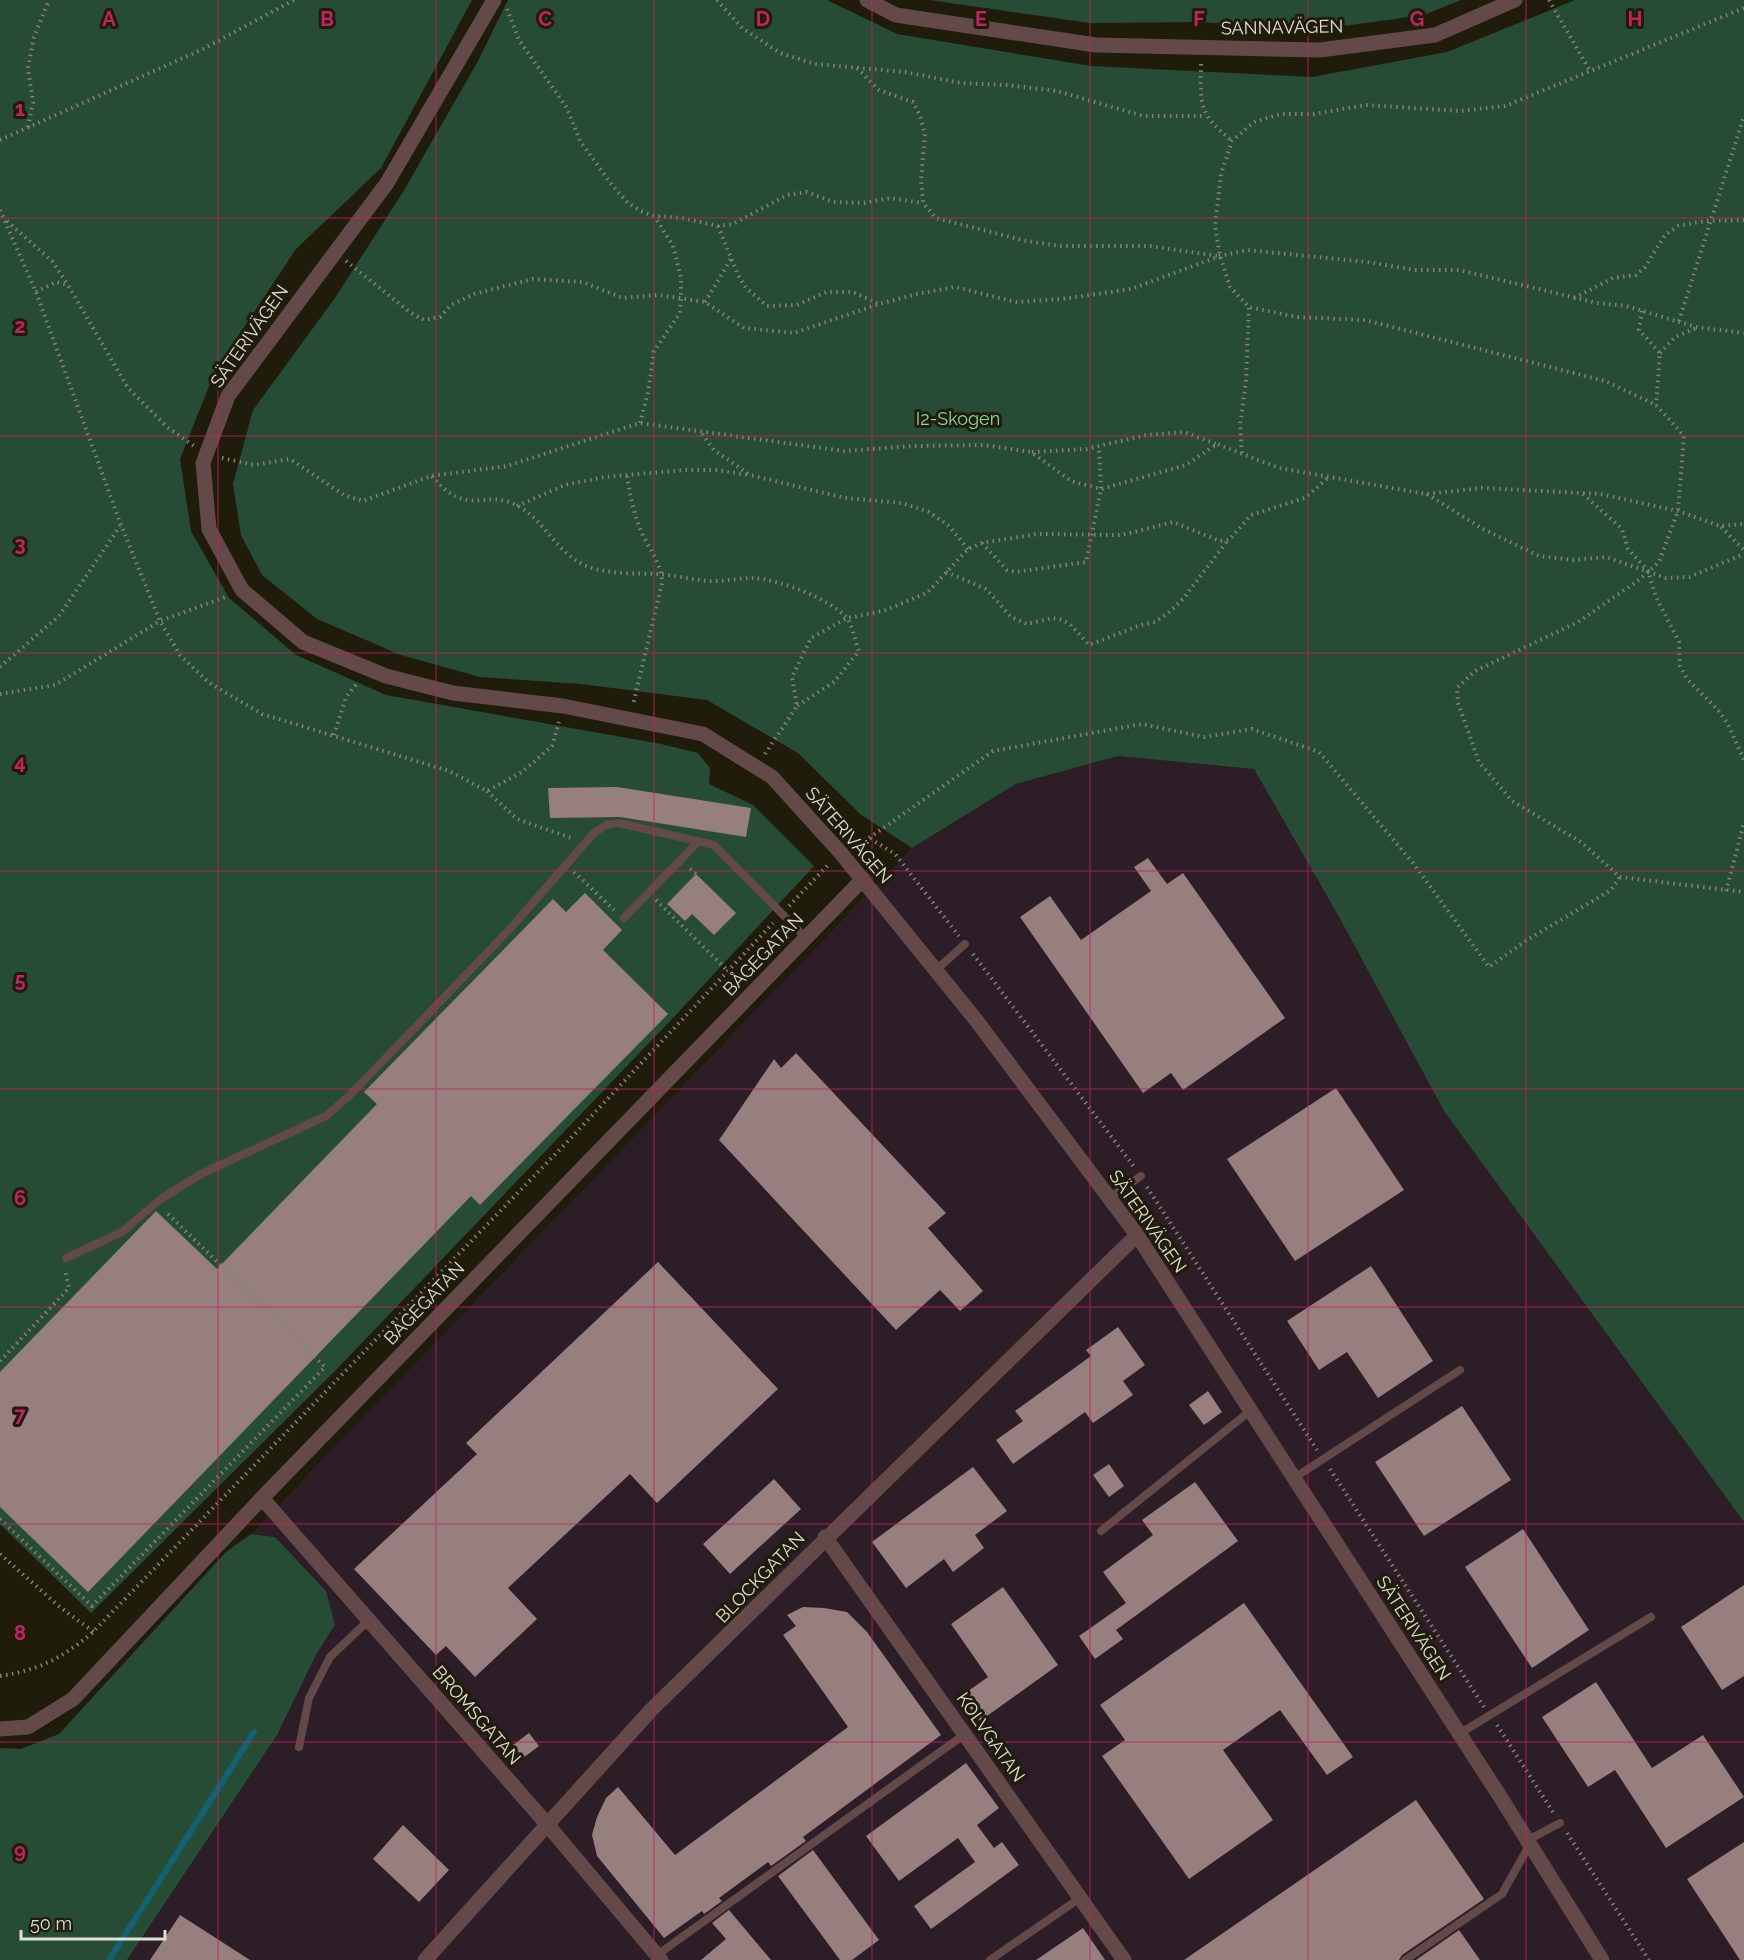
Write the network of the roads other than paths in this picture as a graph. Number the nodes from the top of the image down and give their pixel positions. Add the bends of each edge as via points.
1 (494, 0) edge
2 (867, 0) edge
3 (1515, 0) edge
4 (698, 842) junction
5 (863, 879) junction
6 (624, 918) road end
7 (806, 938) junction
8 (964, 944) road end
9 (936, 970) junction
10 (1141, 1176) road end
11 (1109, 1198) junction
12 (1137, 1234) junction
13 (66, 1258) road end
14 (1460, 1370) dead end
15 (1250, 1411) junction
16 (1293, 1478) junction
17 (262, 1498) junction
18 (1101, 1531) dead end
19 (825, 1537) junction
20 (1651, 1617) dead end
21 (369, 1620) junction
22 (0, 1729) edge
23 (964, 1734) junction
24 (1459, 1734) junction
25 (299, 1747) dead end
26 (546, 1823) junction
27 (1560, 1823) road end
28 (1529, 1842) junction
29 (1080, 1898) junction
30 (659, 1957) edge
31 (425, 1960) edge
32 (990, 1960) edge
33 (1124, 1960) edge
34 (1405, 1960) edge
35 (1602, 1960) edge

1 - 5 street, SÄTERIVÄGEN via 387,183 228,396 203,463 209,529 242,590 303,642 368,669 453,693 563,706 704,734 772,777
2 - 3 street, SANNAVÄGEN via 896,15 1096,45 1320,50 1435,35
4 - 6 lane
4 - 7 lane via 721,850
4 - 13 lane via 619,824 606,825 331,1112 203,1173 156,1203 122,1232
5 - 7 street, BÅGEGATAN
5 - 9 street, SÄTERIVÄGEN
7 - 17 street, BÅGEGATAN
8 - 9 lane
9 - 11 street, SÄTERIVÄGEN
10 - 11 lane
11 - 12 street, SÄTERIVÄGEN
12 - 15 street, SÄTERIVÄGEN
12 - 19 street, BLOCKGATAN
14 - 16 lane
15 - 16 street, SÄTERIVÄGEN
15 - 18 lane
16 - 24 street, SÄTERIVÄGEN
17 - 21 street, BROMSGATAN
17 - 22 street, BÅGEGATAN via 73,1699 28,1727
19 - 23 street, KOLVGATAN
19 - 26 street, BLOCKGATAN via 651,1710
20 - 24 lane
21 - 25 lane via 330,1657 309,1698
21 - 26 street, BROMSGATAN
23 - 29 street, KOLVGATAN
23 - 30 lane
24 - 28 street, SÄTERIVÄGEN
26 - 30 street, BROMSGATAN
26 - 31 street, BLOCKGATAN
27 - 28 lane
28 - 34 lane via 1502,1894
28 - 35 street, SÄTERIVÄGEN
29 - 32 lane
29 - 33 street, KOLVGATAN

